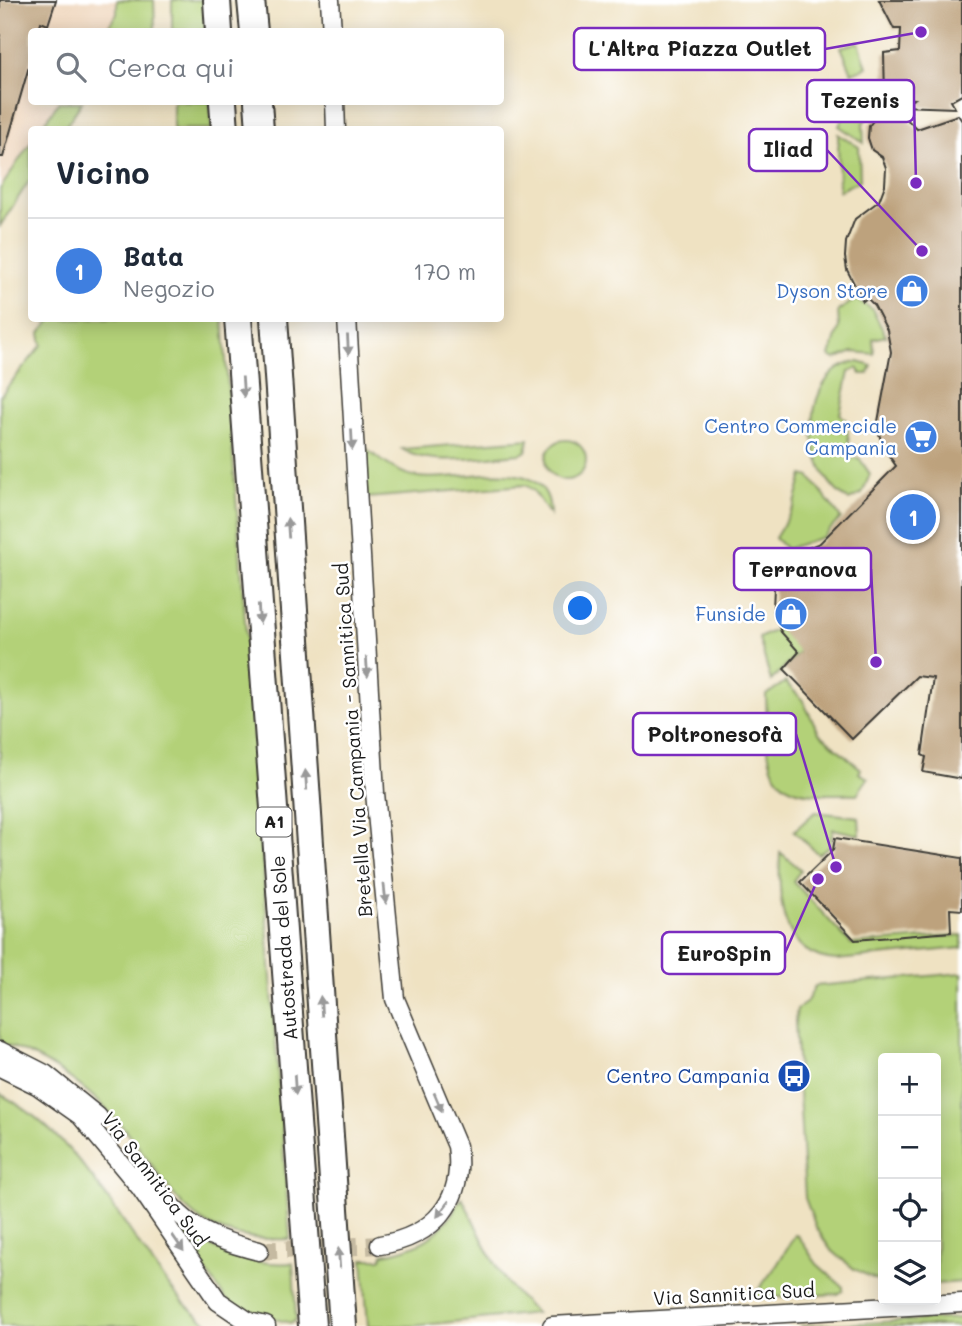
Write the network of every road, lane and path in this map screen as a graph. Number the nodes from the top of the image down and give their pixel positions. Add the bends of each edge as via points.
1 (216, 0) edge
2 (251, 0) edge
3 (330, 0) edge
4 (219, 28) edge
5 (254, 28) edge
6 (332, 28) edge
7 (223, 105) edge
8 (258, 105) edge
9 (335, 105) edge
10 (225, 126) edge
11 (260, 126) edge
12 (336, 126) edge
13 (238, 322) edge
14 (274, 322) edge
15 (347, 322) edge
16 (0, 1051) edge
17 (0, 1067) edge
18 (380, 1245) tunnel mouth
19 (259, 1251) tunnel mouth
20 (962, 1303) edge
21 (266, 1326) edge
22 (312, 1326) edge
23 (343, 1326) edge
24 (552, 1326) edge

1 - 4 highway
2 - 5 highway
3 - 6 street
7 - 10 highway
8 - 11 highway
9 - 12 street
13 -> 22 highway, Autostrada del Sole / A1
23 -> 14 highway, Autostrada del Sole / A1
15 -> 18 street, Bretella Via Campania - Sannitica Sud via 375,793 395,999 457,1146 460,1169 447,1206 431,1225 416,1235
16 - 19 street, Via Sannitica Sud via 45,1074 90,1108 179,1217 205,1234
17 -> 21 street, Via Sannitica Sud via 37,1085 81,1116 139,1187 218,1301 233,1314
20 - 24 street, Via Sannitica Sud

